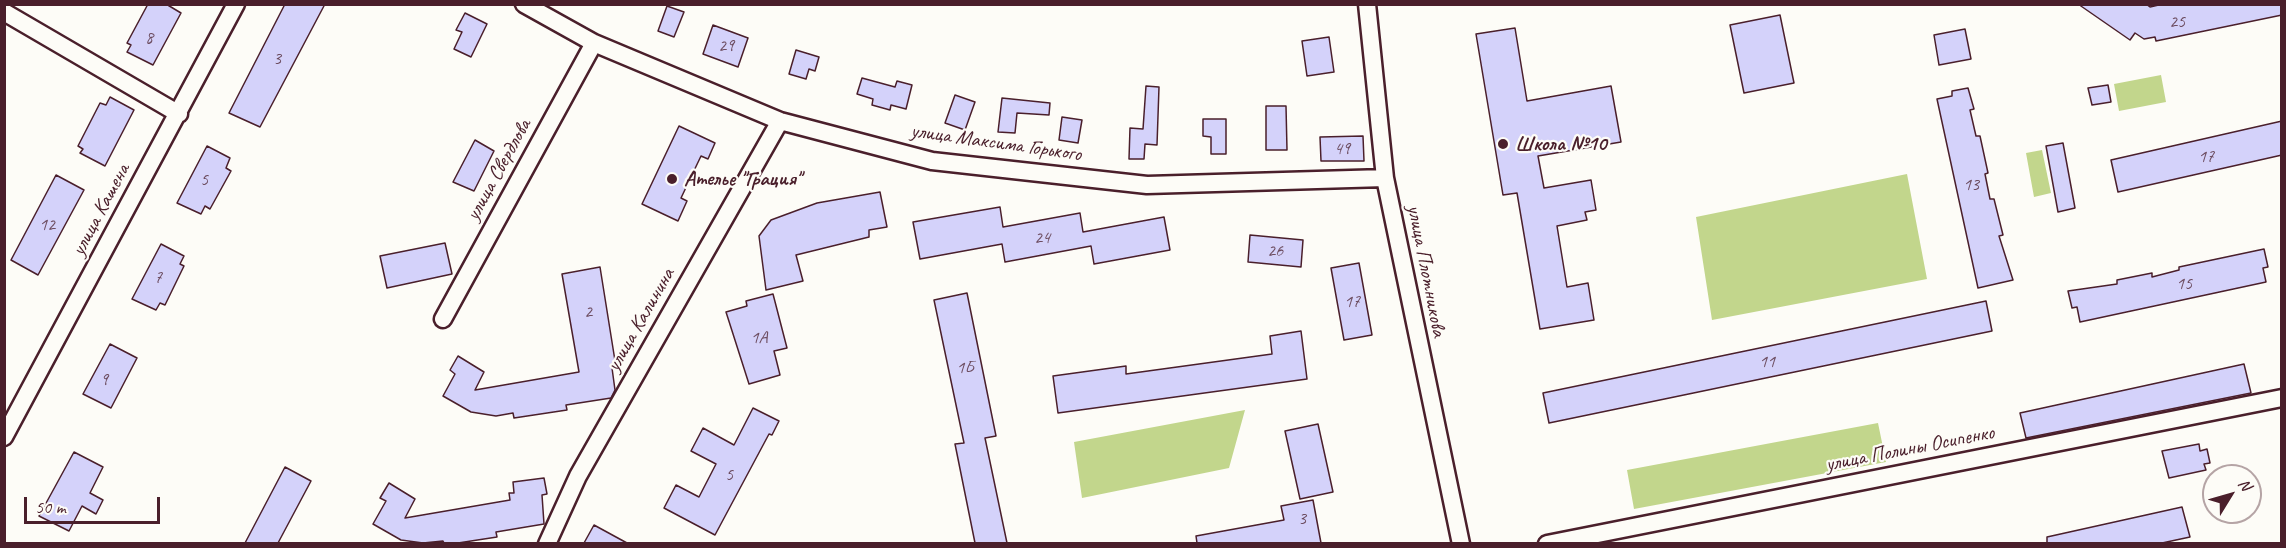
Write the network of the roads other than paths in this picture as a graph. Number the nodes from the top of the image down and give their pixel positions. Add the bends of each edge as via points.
1 (236, 4) edge
2 (524, 4) edge
3 (1367, 4) edge
4 (4, 12) edge
5 (594, 43) junction
6 (179, 114) junction
7 (780, 121) junction
8 (1384, 178) junction
9 (443, 319) dead end
10 (2282, 398) edge
11 (4, 437) edge
12 (547, 543) edge
13 (1461, 543) edge
14 (1547, 543) edge

1 - 6 street, улица Кашена
2 - 5 street, улица Максима Горького
3 - 8 street, улица Плотникова
4 - 6 street
5 - 7 street, улица Максима Горького
5 - 9 street, улица Свердлова
6 - 11 street, улица Кашена
7 - 8 street, улица Максима Горького via 932,161 1147,184
7 - 12 street, улица Калинина via 578,476
8 - 13 street, улица Плотникова
10 - 14 street, улица Полины Осипенко

